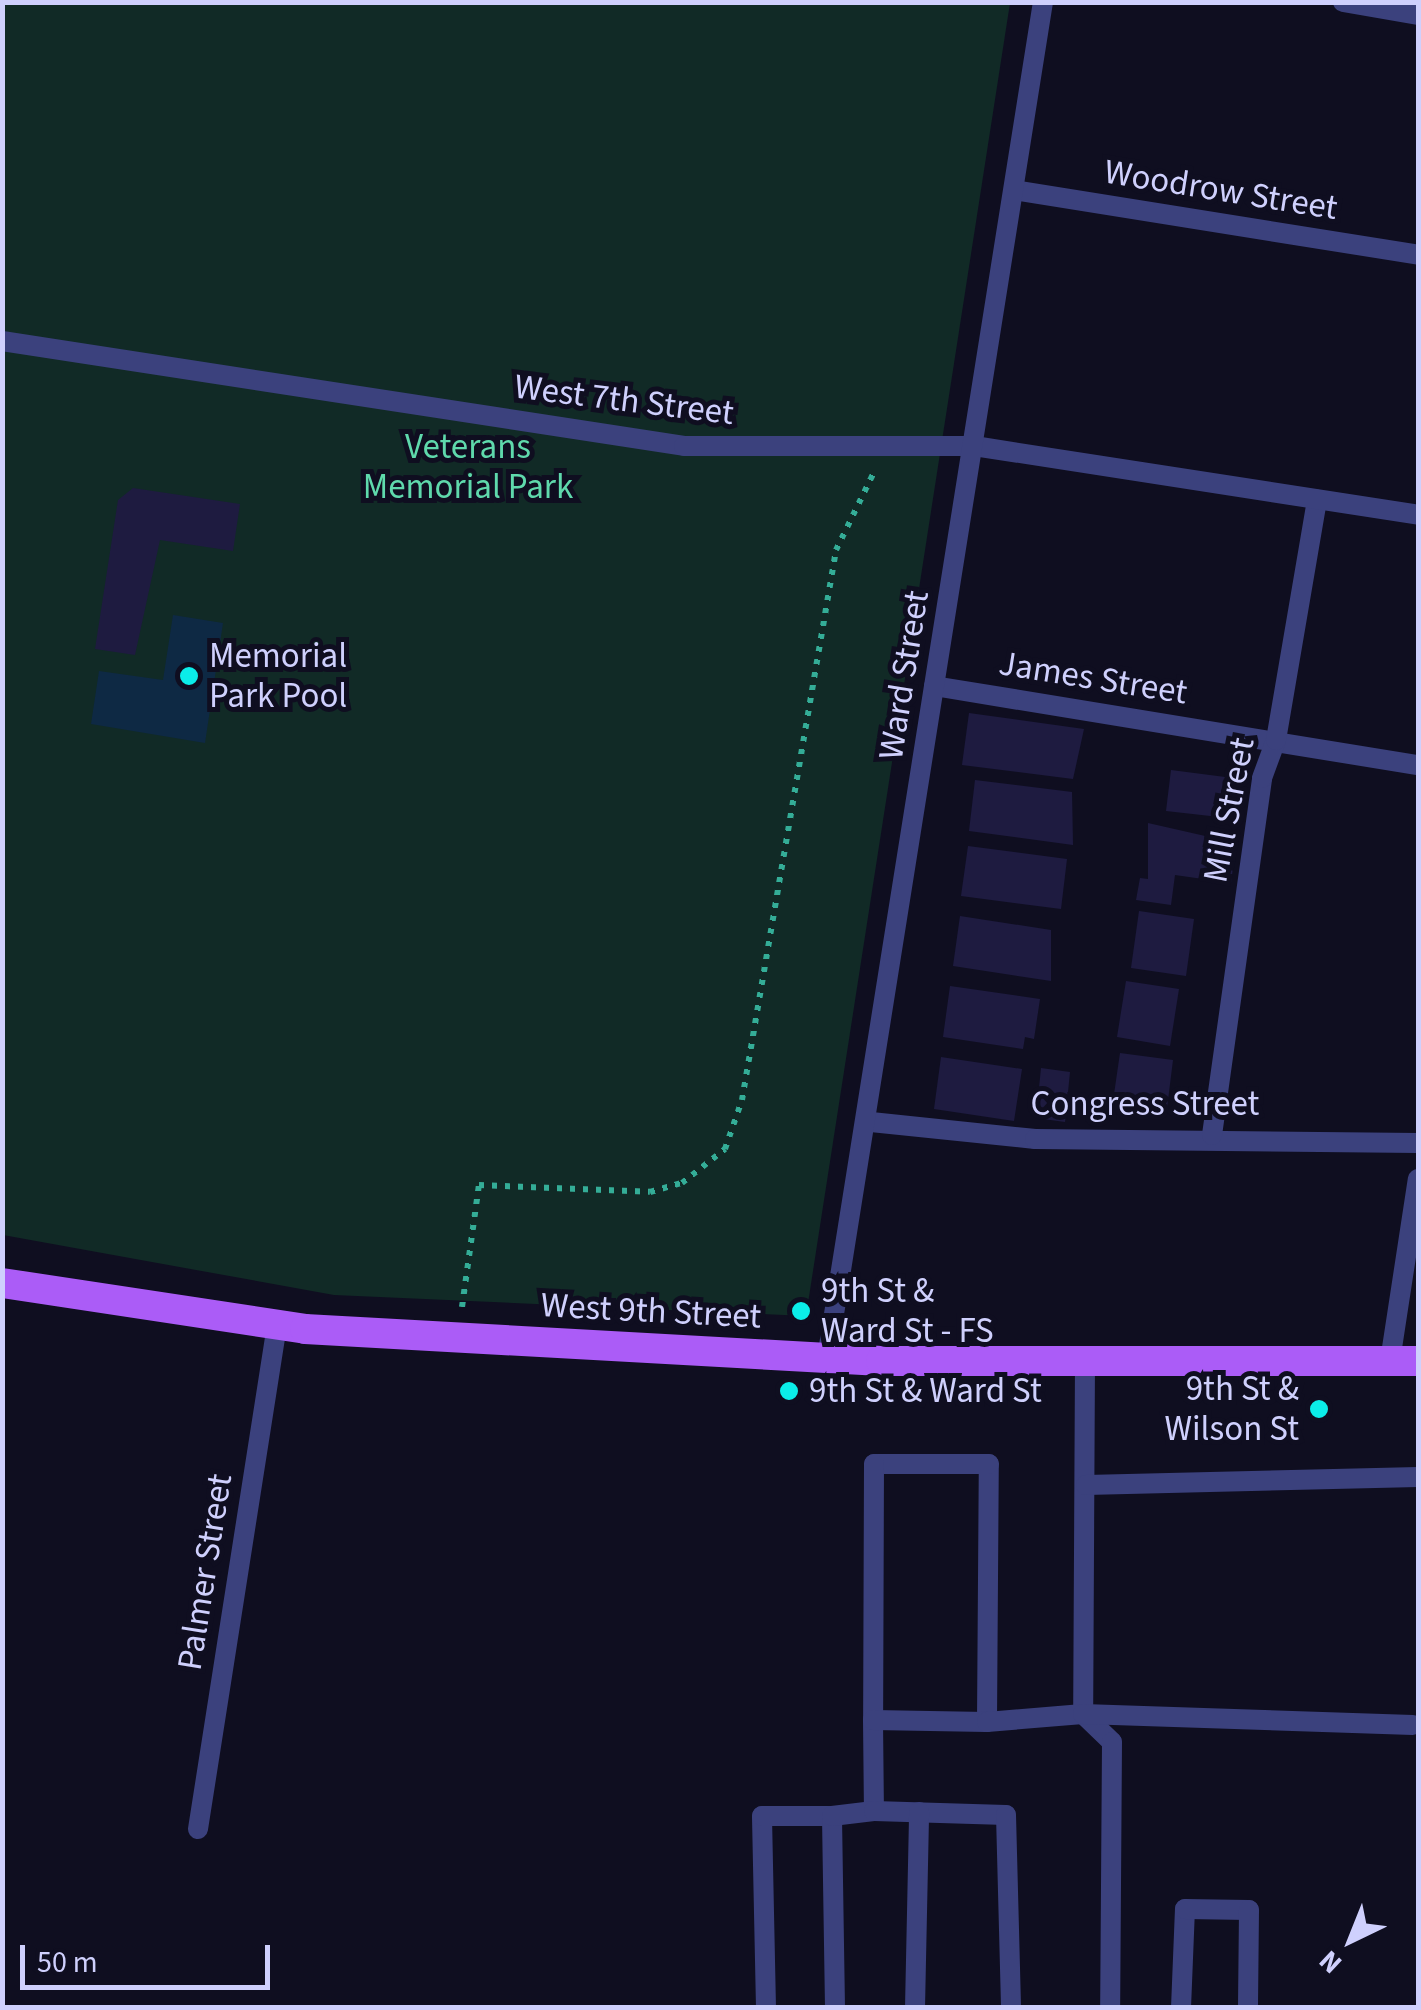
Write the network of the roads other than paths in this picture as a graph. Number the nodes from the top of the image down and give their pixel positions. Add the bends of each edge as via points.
1 (1042, 2) edge
2 (1343, 2) edge
3 (1418, 14) edge
4 (1014, 190) junction
5 (1418, 255) edge
6 (2, 340) edge
7 (974, 446) junction
8 (1317, 499) junction
9 (1418, 515) edge
10 (934, 686) junction
11 (1276, 740) junction
12 (1418, 766) edge
13 (871, 1122) junction
14 (1212, 1134) junction
15 (1418, 1143) edge
16 (1418, 1180) edge
17 (2, 1284) edge
18 (276, 1325) junction
19 (827, 1358) junction
20 (1085, 1361) junction
21 (1404, 1361) edge
22 (1418, 1477) edge
23 (1086, 1485) junction
24 (1083, 1714) junction
25 (873, 1720) junction
26 (987, 1722) junction
27 (1413, 1725) dead end
28 (874, 1811) junction
29 (919, 1812) junction
30 (832, 1816) junction
31 (198, 1829) dead end
32 (766, 2008) edge
33 (835, 2008) edge
34 (915, 2008) edge
35 (1010, 2008) edge
36 (1110, 2008) edge
37 (1181, 2008) edge
38 (1248, 2008) edge

1 - 4 street, Ward Street
2 - 3 street
4 - 5 street, Woodrow Street
4 - 7 street, Ward Street
6 - 7 street, West 7th Street via 684,446 882,440
7 - 8 street, West 7th Street
7 - 10 street, Ward Street
8 - 9 street, West 7th Street
8 - 11 street, Mill Street
10 - 11 street, James Street
10 - 13 street, Ward Street
11 - 12 street, James Street
11 - 14 street, Mill Street via 1262,778
13 - 14 street, Congress Street via 1035,1139
13 - 19 street, Ward Street
14 - 15 street, Congress Street
16 - 21 street
17 - 18 main road, West 9th Street
18 - 19 main road, West 9th Street
18 - 31 street, Palmer Street
19 - 20 main road, West 9th Street
20 - 21 main road, West 9th Street
20 - 23 street
22 - 23 street
23 - 24 street
24 - 26 street
24 - 27 street
24 - 36 street via 1112,1742
25 - 26 street
25 - 26 street via 874,1464 989,1464
25 - 28 street
28 - 29 street
28 - 30 street
29 - 34 street
29 - 35 street via 1006,1814
30 - 32 street via 762,1816
30 - 33 street
37 - 38 street via 1185,1909 1250,1910

